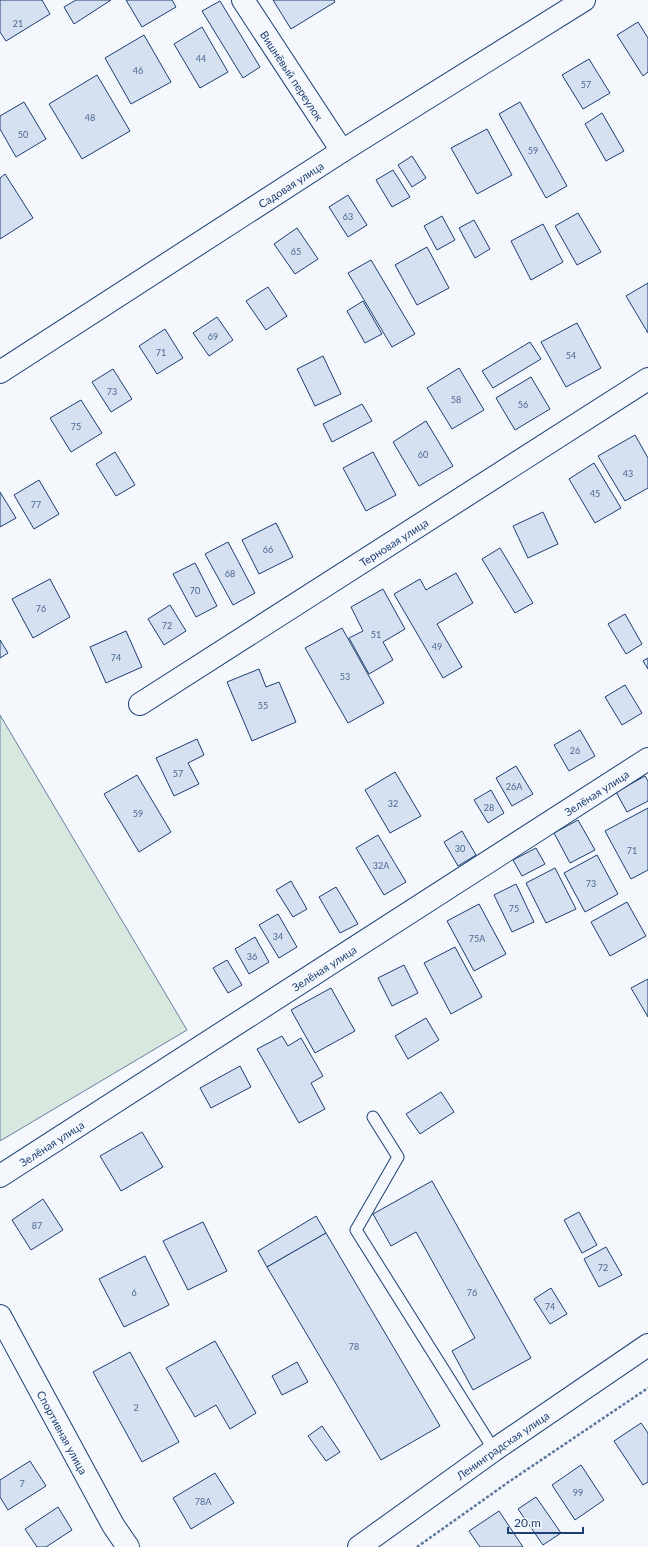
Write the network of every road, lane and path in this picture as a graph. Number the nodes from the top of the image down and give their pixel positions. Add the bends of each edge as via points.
1 (243, 0) edge
2 (584, 0) edge
3 (342, 151) junction
4 (0, 372) edge
5 (648, 379) edge
6 (140, 704) dead end
7 (648, 759) edge
8 (373, 1116) dead end
9 (0, 1176) edge
10 (0, 1316) edge
11 (648, 1345) edge
12 (648, 1388) edge
13 (494, 1450) junction
14 (114, 1525) junction
15 (128, 1547) edge
16 (142, 1547) edge
17 (359, 1547) edge
18 (417, 1547) edge

1 - 3 street, Вишнёвый переулок
2 - 3 street, Садовая улица
3 - 4 street, Садовая улица
5 - 6 street, Терновая улица
7 - 9 street, Зелёная улица
8 - 13 lane via 398,1157 356,1230
10 - 14 street, Спортивная улица
11 - 13 street, Ленинградская улица
12 - 18 path
13 - 17 street, Ленинградская улица
14 - 15 street, Спортивная улица
14 - 16 street

